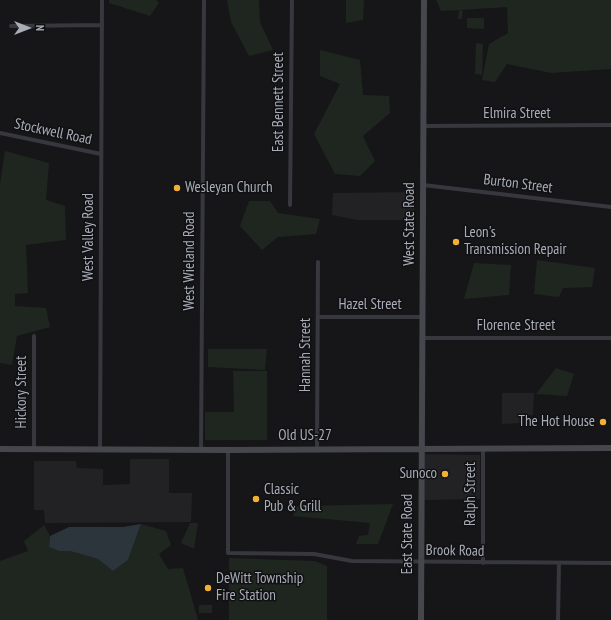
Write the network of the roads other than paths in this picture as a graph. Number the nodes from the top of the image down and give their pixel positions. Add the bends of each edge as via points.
1 (102, 0) edge
2 (204, 0) edge
3 (292, 0) edge
4 (424, 0) edge
5 (102, 25) junction
6 (10, 26) dead end
7 (611, 125) edge
8 (423, 126) junction
9 (0, 133) edge
10 (101, 154) junction
11 (423, 185) junction
12 (290, 205) dead end
13 (611, 207) edge
14 (318, 262) dead end
15 (318, 317) junction
16 (422, 317) junction
17 (34, 336) dead end
18 (422, 338) junction
19 (611, 338) edge
20 (421, 448) junction
21 (483, 448) junction
22 (611, 448) edge
23 (0, 449) edge
24 (34, 449) junction
25 (100, 449) junction
26 (201, 449) junction
27 (317, 449) junction
28 (228, 450) junction
29 (421, 562) junction
30 (483, 563) junction
31 (559, 563) junction
32 (611, 563) edge
33 (421, 620) edge
34 (558, 620) edge

1 - 5 street, West Valley Road
2 - 26 street, West Wieland Road
3 - 12 street, East Bennett Street
4 - 8 street, West State Road
5 - 6 street
5 - 10 street, West Valley Road
7 - 8 street, Elmira Street
8 - 11 street, West State Road
9 - 10 street, Stockwell Road
10 - 25 street, West Valley Road
11 - 13 street, Burton Street
11 - 16 street, West State Road
14 - 15 street, Hannah Street
15 - 16 street, Hazel Street
15 - 27 street, Hannah Street
16 - 18 street, West State Road
17 - 24 street, Hickory Street
18 - 19 street, Florence Street
18 - 20 street, West State Road
20 - 21 street, Old US-27
20 - 27 street, Old US-27
20 - 29 street, East State Road
21 - 22 street, Old US-27
21 - 30 street, Ralph Street
23 - 24 street, Old US-27
24 - 25 street, Old US-27
25 - 26 street, Old US-27
26 - 28 street, Old US-27
27 - 28 street, Old US-27
28 - 29 street, Brook Road via 228,553 314,554 352,562
29 - 30 street, Brook Road
29 - 33 street, East State Road
30 - 31 street, Brook Road
31 - 32 street, Brook Road
31 - 34 street

